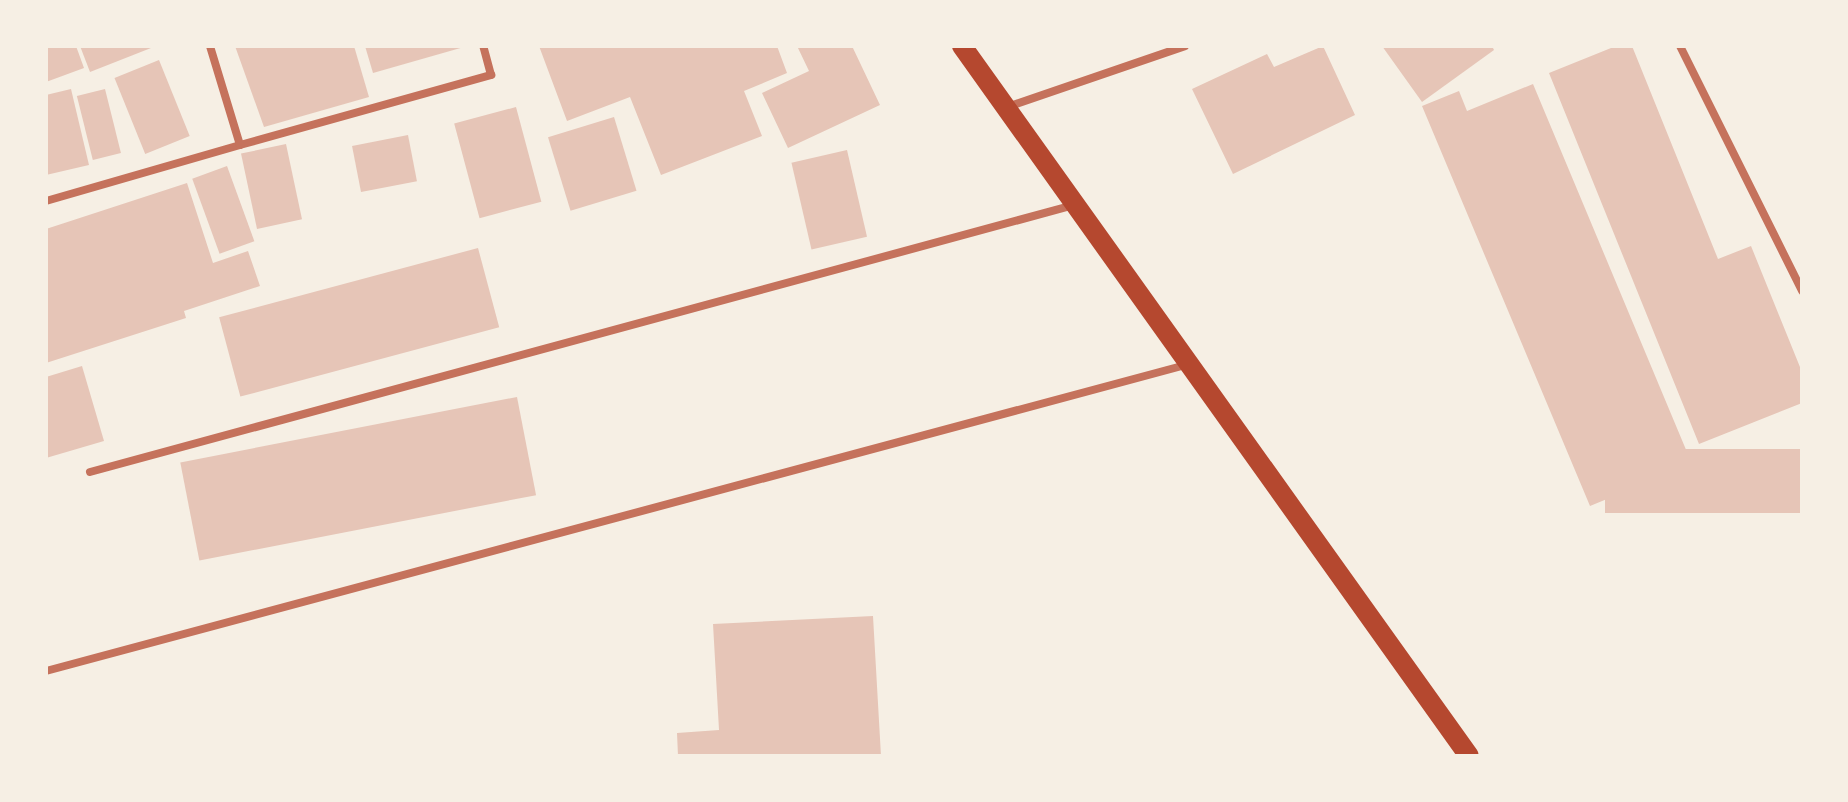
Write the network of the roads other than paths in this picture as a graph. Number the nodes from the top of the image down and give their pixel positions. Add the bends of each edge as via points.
1 (210, 46) edge
2 (483, 46) edge
3 (962, 46) edge
4 (1185, 46) edge
5 (1680, 46) edge
6 (1006, 107) junction
7 (240, 145) junction
8 (46, 201) edge
9 (1078, 204) junction
10 (1802, 291) edge
11 (1186, 365) junction
12 (90, 472) dead end
13 (46, 671) edge
14 (1469, 756) edge

1 - 7 street
2 - 7 street via 491,75
3 - 6 main road
4 - 6 street
5 - 10 street
6 - 9 main road
7 - 8 street
9 - 11 main road
9 - 12 street
11 - 13 street
11 - 14 main road

